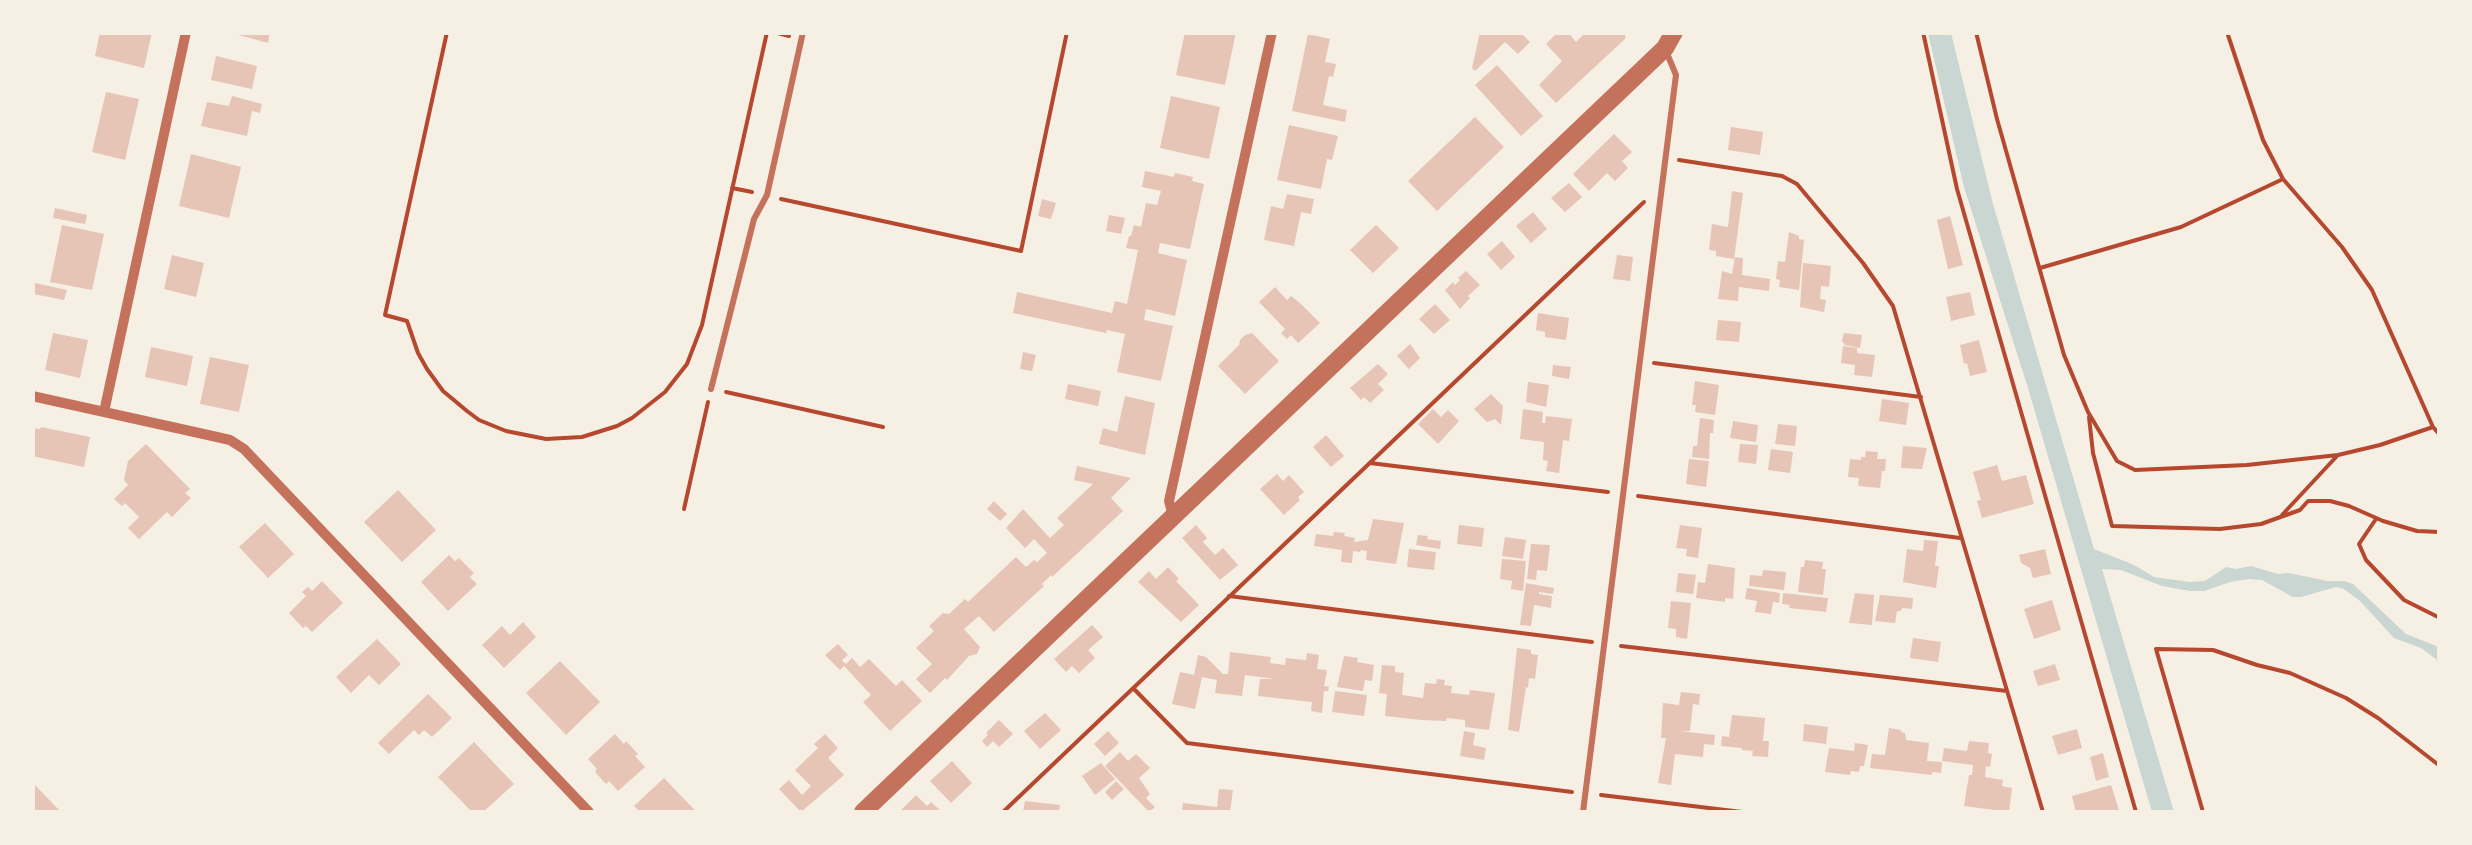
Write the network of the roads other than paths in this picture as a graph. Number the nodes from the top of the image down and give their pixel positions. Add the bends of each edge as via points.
1 (186, 32) edge
2 (803, 32) edge
3 (1272, 32) edge
4 (1670, 40) edge
5 (711, 389) road end
6 (32, 396) edge
7 (104, 412) junction
8 (1173, 516) junction
9 (589, 812) edge
10 (863, 812) edge
11 (1583, 812) edge

1 - 7 street
2 - 5 lane via 767,196 754,219
3 - 8 street via 1169,501
4 - 8 street
4 - 11 lane via 1676,75
6 - 7 street
7 - 9 street via 230,440 244,449
8 - 10 street

